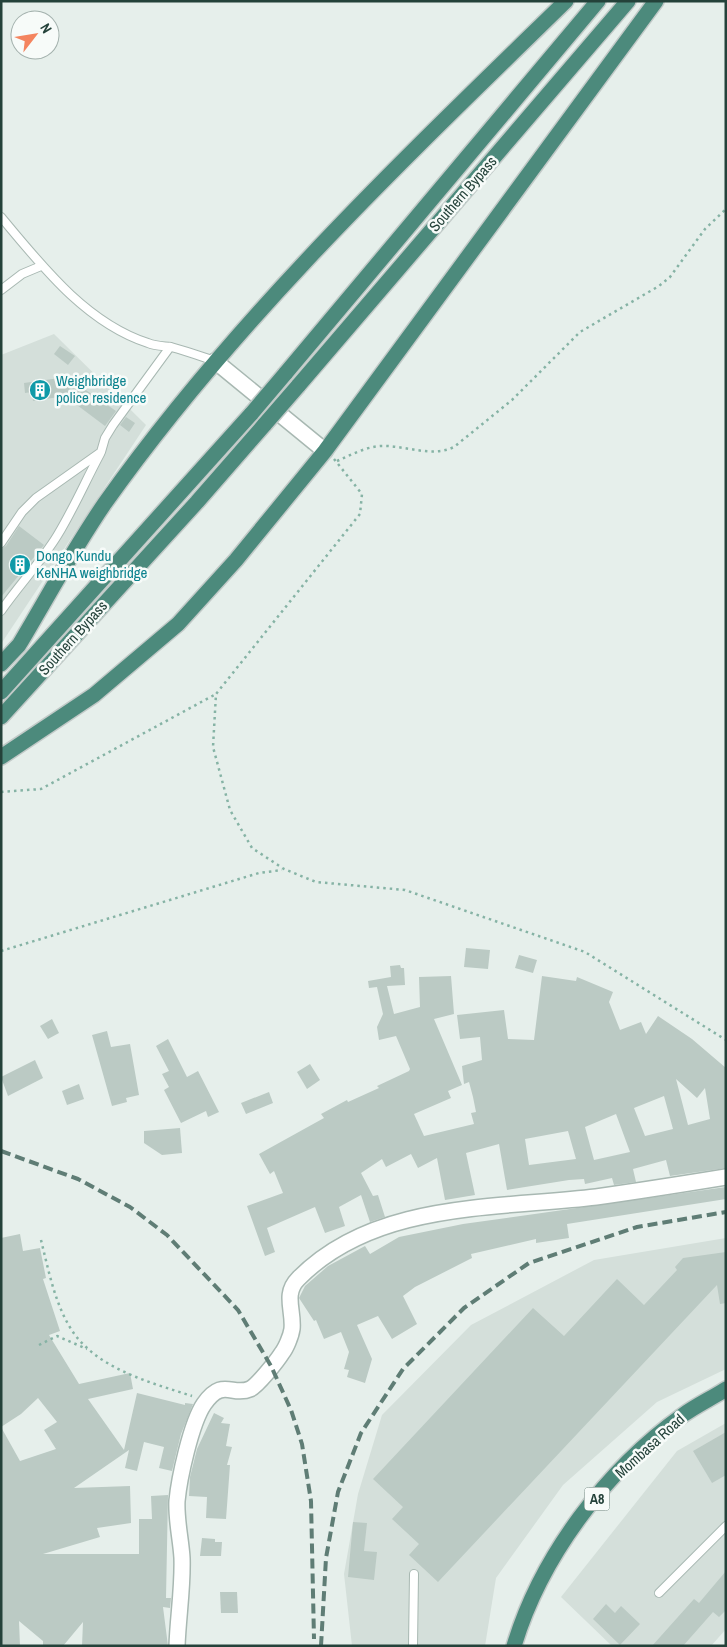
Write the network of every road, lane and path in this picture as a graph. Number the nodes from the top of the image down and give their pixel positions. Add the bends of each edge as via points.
1 (566, 1) edge
2 (598, 1) edge
3 (628, 1) edge
4 (656, 1) edge
5 (726, 209) edge
6 (1, 217) edge
7 (41, 266) junction
8 (1, 290) edge
9 (170, 347) junction
10 (215, 361) junction
11 (324, 451) junction
12 (101, 452) junction
13 (336, 462) junction
14 (1, 543) edge
15 (1, 610) edge
16 (1, 664) edge
17 (1, 692) edge
18 (216, 694) junction
19 (1, 717) edge
20 (1, 757) edge
21 (1, 792) edge
22 (284, 869) junction
23 (1, 950) edge
24 (726, 1040) edge
25 (726, 1177) edge
26 (41, 1240) dead end
27 (39, 1345) dead end
28 (89, 1349) junction
29 (726, 1389) edge
30 (204, 1404) junction
31 (726, 1526) edge
32 (414, 1574) dead end
33 (659, 1593) dead end
34 (177, 1646) edge
35 (413, 1646) edge
36 (514, 1646) edge

1 - 10 highway via 382,181
2 - 17 highway, Southern Bypass, bridge via 252,413
3 - 19 highway, Southern Bypass, bridge via 197,502
4 - 11 highway
5 - 13 path via 705,229 670,277 580,332 526,388 454,447 445,452 382,446 366,448
6 - 7 lane
7 - 8 lane via 22,274
7 - 9 lane via 97,317 149,344
9 - 10 lane
9 - 12 lane via 118,418 105,438
10 - 11 street
10 - 16 highway via 105,504 19,645
11 - 13 path
11 - 20 highway via 236,560 178,624 94,695
12 - 14 lane via 36,498
12 - 15 lane via 56,538
13 - 18 path via 362,494 360,514
18 - 21 path via 42,788
18 - 22 path via 212,747 230,810 252,848
22 - 23 path via 259,873
22 - 24 path via 316,882 405,890 585,952
25 - 30 street via 594,1197 471,1208 402,1221 371,1231 334,1250 296,1280 288,1298 292,1329 283,1353 251,1389 217,1390
26 - 28 path via 67,1322
27 - 28 path via 57,1336
28 - 30 path via 101,1360 148,1382 194,1396
29 - 36 highway, Mombasa Road / A8 via 660,1433 609,1484 565,1536 531,1598
30 - 34 street via 189,1444 177,1502 182,1559
31 - 33 lane
32 - 35 lane

